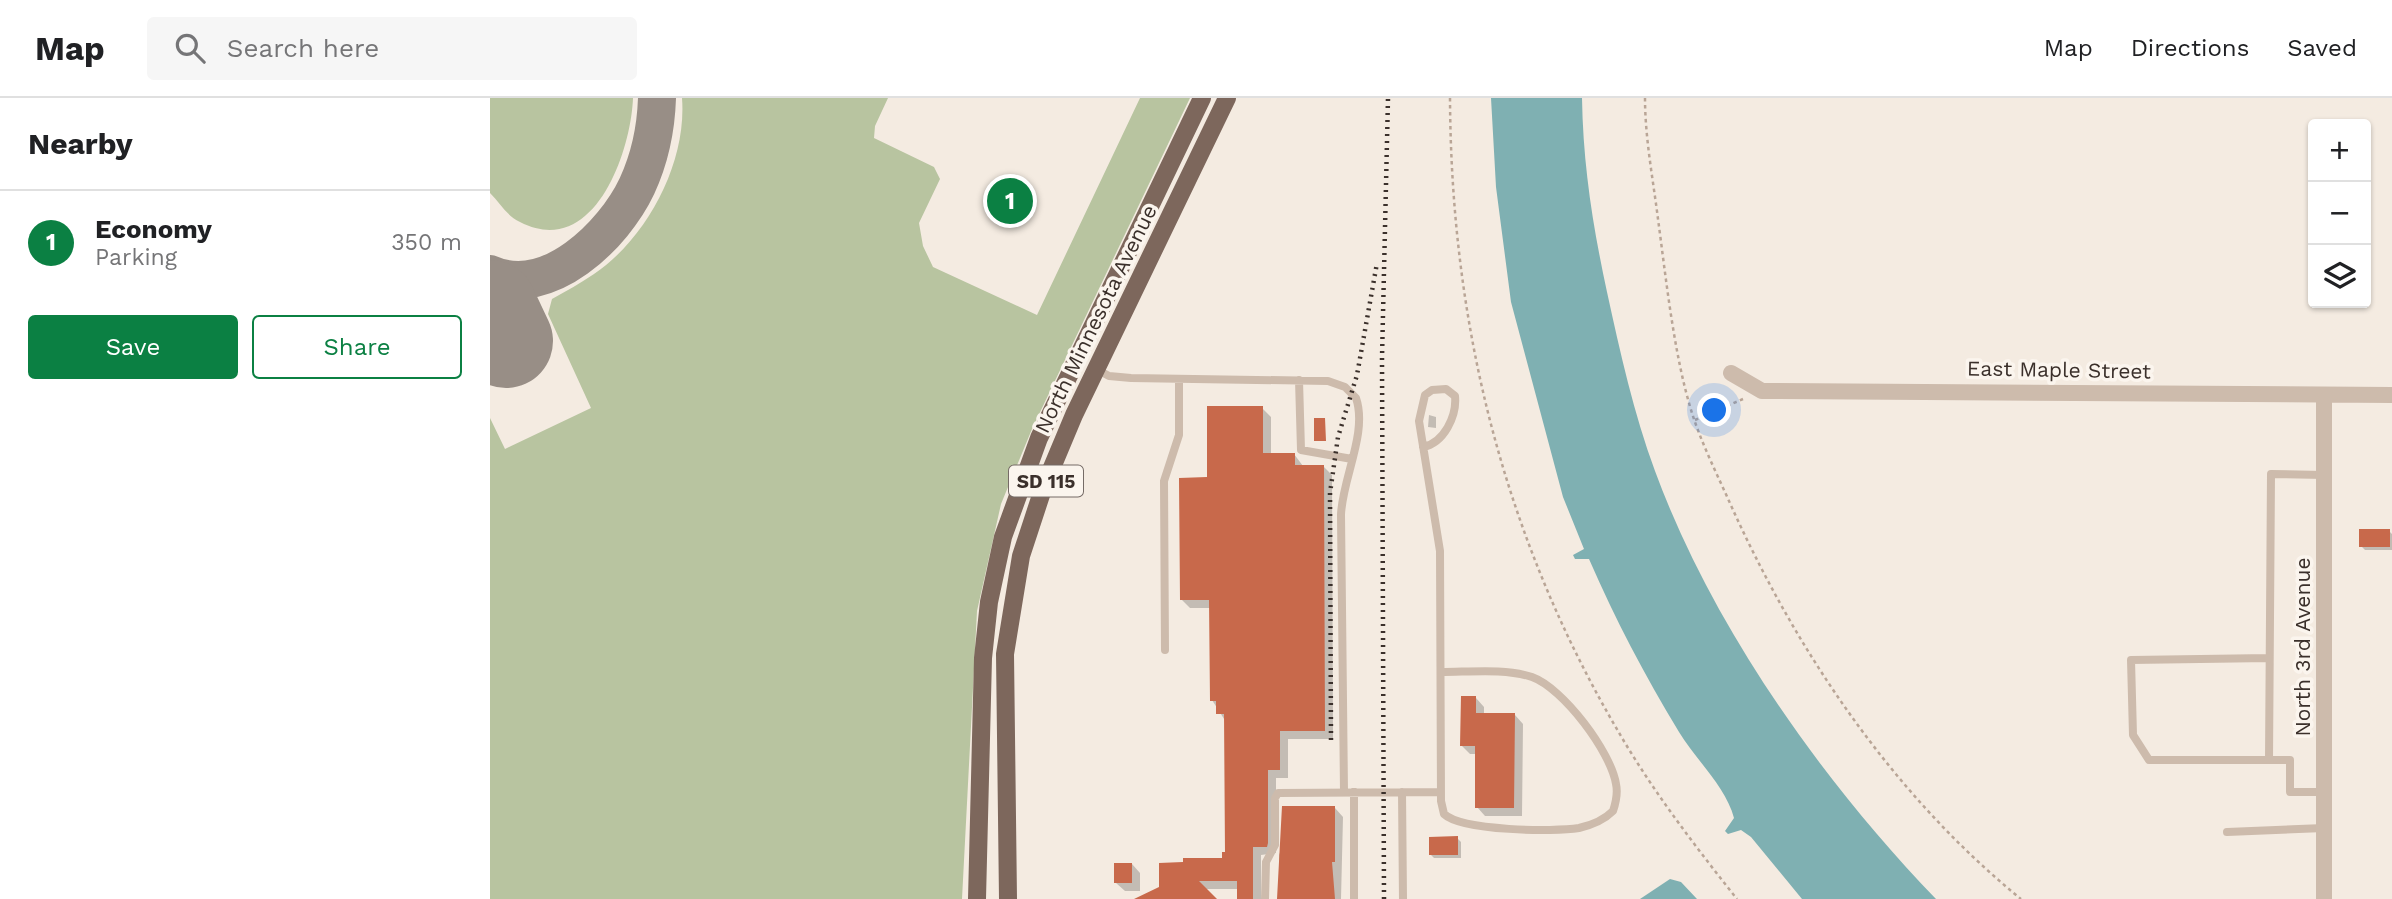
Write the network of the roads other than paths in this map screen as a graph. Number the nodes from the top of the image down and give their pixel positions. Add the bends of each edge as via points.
1 (1202, 98) edge
2 (1227, 98) edge
3 (1096, 369) junction
4 (1731, 373) dead end
5 (1179, 379) junction
6 (1299, 380) junction
7 (2324, 394) junction
8 (2392, 395) edge
9 (1423, 447) junction
10 (1352, 459) junction
11 (2324, 475) junction
12 (1164, 650) dead end
13 (2269, 658) junction
14 (1441, 672) junction
15 (2269, 760) junction
16 (1344, 792) junction
17 (1353, 792) junction
18 (1402, 792) junction
19 (1441, 792) junction
20 (2324, 793) junction
21 (2324, 828) junction
22 (2227, 832) dead end
23 (977, 899) edge
24 (1008, 899) edge
25 (1265, 899) edge
26 (1354, 899) edge
27 (1403, 899) edge
28 (2324, 899) edge

1 - 23 main road, North Minnesota Avenue / SD 115 via 1039,438 1003,537 983,658
2 - 3 main road, North Minnesota Avenue / SD 115
3 - 5 lane via 1116,377
3 - 24 main road, North Minnesota Avenue / SD 115 via 1042,489 1010,611 1003,693
4 - 7 street, East Maple Street via 1762,391
5 - 6 lane
5 - 12 lane via 1179,435 1164,481
6 - 10 lane via 1301,450
6 - 10 lane via 1337,383 1356,398 1357,442
7 - 8 street, East Maple Street
7 - 11 street, North 3rd Avenue
9 - 9 lane via 1422,402 1432,390 1446,389 1455,396 1453,416 1440,440
9 - 14 lane via 1440,551
10 - 16 lane via 1341,515
11 - 13 lane via 2271,474
11 - 20 street, North 3rd Avenue
13 - 15 lane
13 - 15 lane via 2131,660 2133,735 2149,760
14 - 19 lane
14 - 19 lane via 1514,673 1545,683 1594,739 1607,758 1617,787 1613,811 1606,818 1566,829 1465,825 1444,814
15 - 20 lane via 2290,760 2290,792
16 - 17 lane
16 - 25 lane via 1284,791 1275,798 1275,845 1266,862
17 - 18 lane
17 - 26 lane
18 - 19 lane
18 - 27 lane
20 - 21 street, North 3rd Avenue
21 - 22 lane
21 - 28 street, North 3rd Avenue

